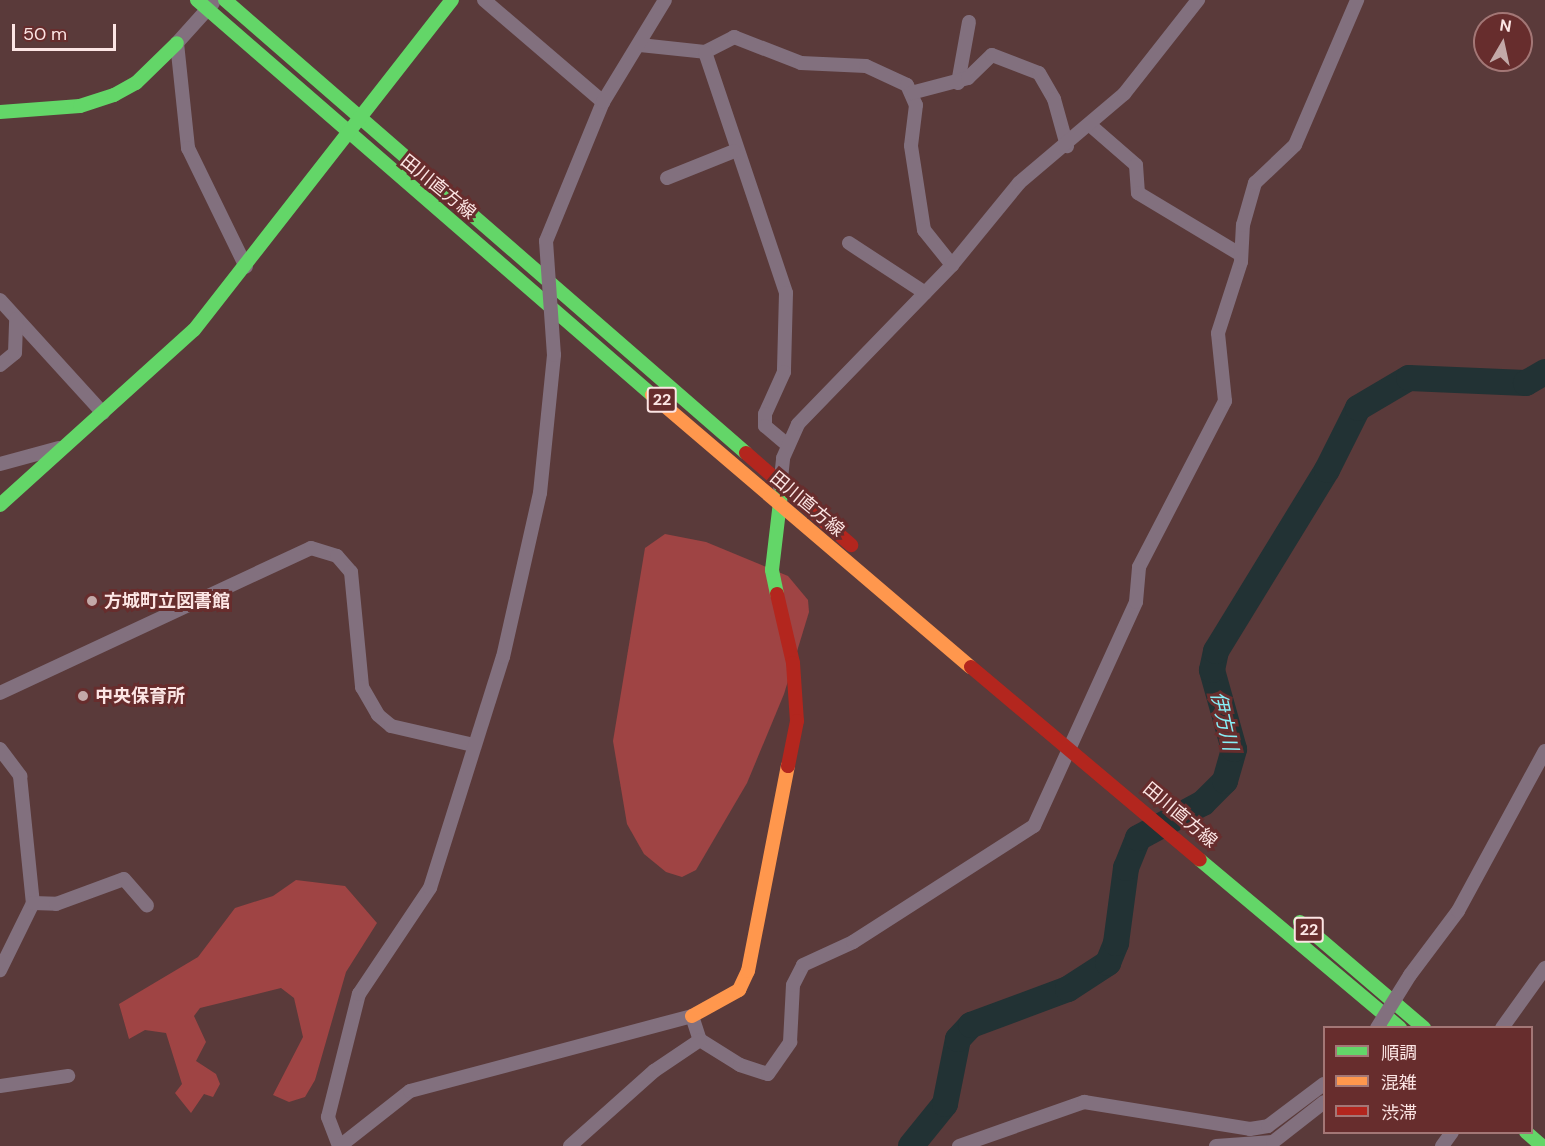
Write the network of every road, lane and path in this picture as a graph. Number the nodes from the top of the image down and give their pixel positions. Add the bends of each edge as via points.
1 (225, 0) edge
2 (452, 0) edge
3 (484, 0) edge
4 (664, 0) edge
5 (1198, 0) edge
6 (1357, 0) edge
7 (206, 3) edge
8 (969, 22) dead end
9 (177, 43) junction
10 (640, 45) junction
11 (705, 52) junction
12 (958, 83) junction
13 (911, 93) junction
14 (603, 102) junction
15 (0, 112) edge
16 (359, 122) junction
17 (1090, 125) junction
18 (347, 136) junction
19 (1067, 146) junction
20 (734, 151) junction
21 (667, 178) dead end
22 (849, 243) dead end
23 (1241, 255) junction
24 (952, 265) junction
25 (246, 267) junction
26 (925, 293) junction
27 (0, 300) edge
28 (16, 319) junction
29 (0, 365) edge
30 (103, 413) junction
31 (788, 445) junction
32 (59, 448) junction
33 (0, 464) edge
34 (780, 488) junction
35 (0, 505) edge
36 (781, 507) junction
37 (897, 582) dead end
38 (0, 693) edge
39 (1071, 729) junction
40 (473, 746) junction
41 (1071, 747) junction
42 (1092, 747) dead end
43 (0, 749) edge
44 (1545, 752) edge
45 (1266, 894) dead end
46 (33, 903) junction
47 (147, 905) dead end
48 (1545, 969) edge
49 (0, 970) edge
50 (692, 1016) junction
51 (1378, 1026) edge
52 (1398, 1026) edge
53 (1422, 1026) edge
54 (1503, 1026) edge
55 (700, 1040) junction
56 (68, 1076) dead end
57 (1323, 1085) edge
58 (0, 1086) edge
59 (1323, 1103) edge
60 (1533, 1120) edge
61 (1545, 1130) edge
62 (1528, 1134) edge
63 (340, 1146) edge
64 (570, 1146) edge
65 (959, 1146) edge
66 (1216, 1146) edge
67 (1542, 1146) edge

1 - 16 main road, 田川直方線 / 22
2 - 16 main road
3 - 14 street
4 - 10 street
5 - 17 street via 1124,94
6 - 23 street via 1295,145 1255,183
7 - 9 street
7 - 18 main road, 田川直方線 / 22
8 - 12 street
9 - 15 main road via 136,84 114,95 80,106
9 - 25 street via 188,148
10 - 11 street
10 - 14 street
11 - 13 street via 734,37 801,63 866,66 907,85
11 - 20 street
12 - 13 street
12 - 19 street via 992,55 1039,73 1054,99
13 - 24 street via 916,105 911,146 922,220
14 - 40 street, bridge via 546,241 554,355 540,493 503,657
16 - 18 main road
16 - 34 main road, 田川直方線 / 22
17 - 19 street
17 - 23 street via 1136,165 1138,193
18 - 25 main road
18 - 36 main road, 田川直方線 / 22 via 709,440
19 - 24 street via 1019,183
20 - 21 street
20 - 31 street via 759,204 786,292 783,372 765,414 765,426
22 - 26 street
23 - 39 street via 1218,333 1225,400 1139,567 1136,602
24 - 26 street
25 - 30 main road via 194,330
26 - 31 street via 798,424
27 - 28 street
28 - 29 street via 15,352
28 - 30 street
30 - 32 main road
31 - 34 street
32 - 33 street
32 - 35 main road
34 - 36 main road
34 - 37 main road, 田川直方線 / 22
36 - 41 main road, 田川直方線 / 22
36 - 50 main road via 772,570 797,686 797,721 747,971 739,990
38 - 40 street via 311,548 338,556 351,573 362,687 378,715 391,726
39 - 41 street
39 - 42 main road
40 - 63 street via 430,888 359,994 328,1117
41 - 52 main road, 田川直方線 / 22
41 - 55 street via 1027,833 795,973 790,1042 768,1074 740,1065
43 - 46 street via 20,776
44 - 51 street, bridge via 1458,912 1410,975
45 - 53 main road, 22
46 - 47 street via 56,904 124,879
46 - 49 street
48 - 54 street
50 - 55 street
50 - 63 street via 410,1091
55 - 64 street via 654,1071
56 - 58 street
57 - 65 street via 1268,1126 1250,1129 1084,1101
59 - 66 street via 1273,1142
60 - 61 main road
62 - 67 main road

